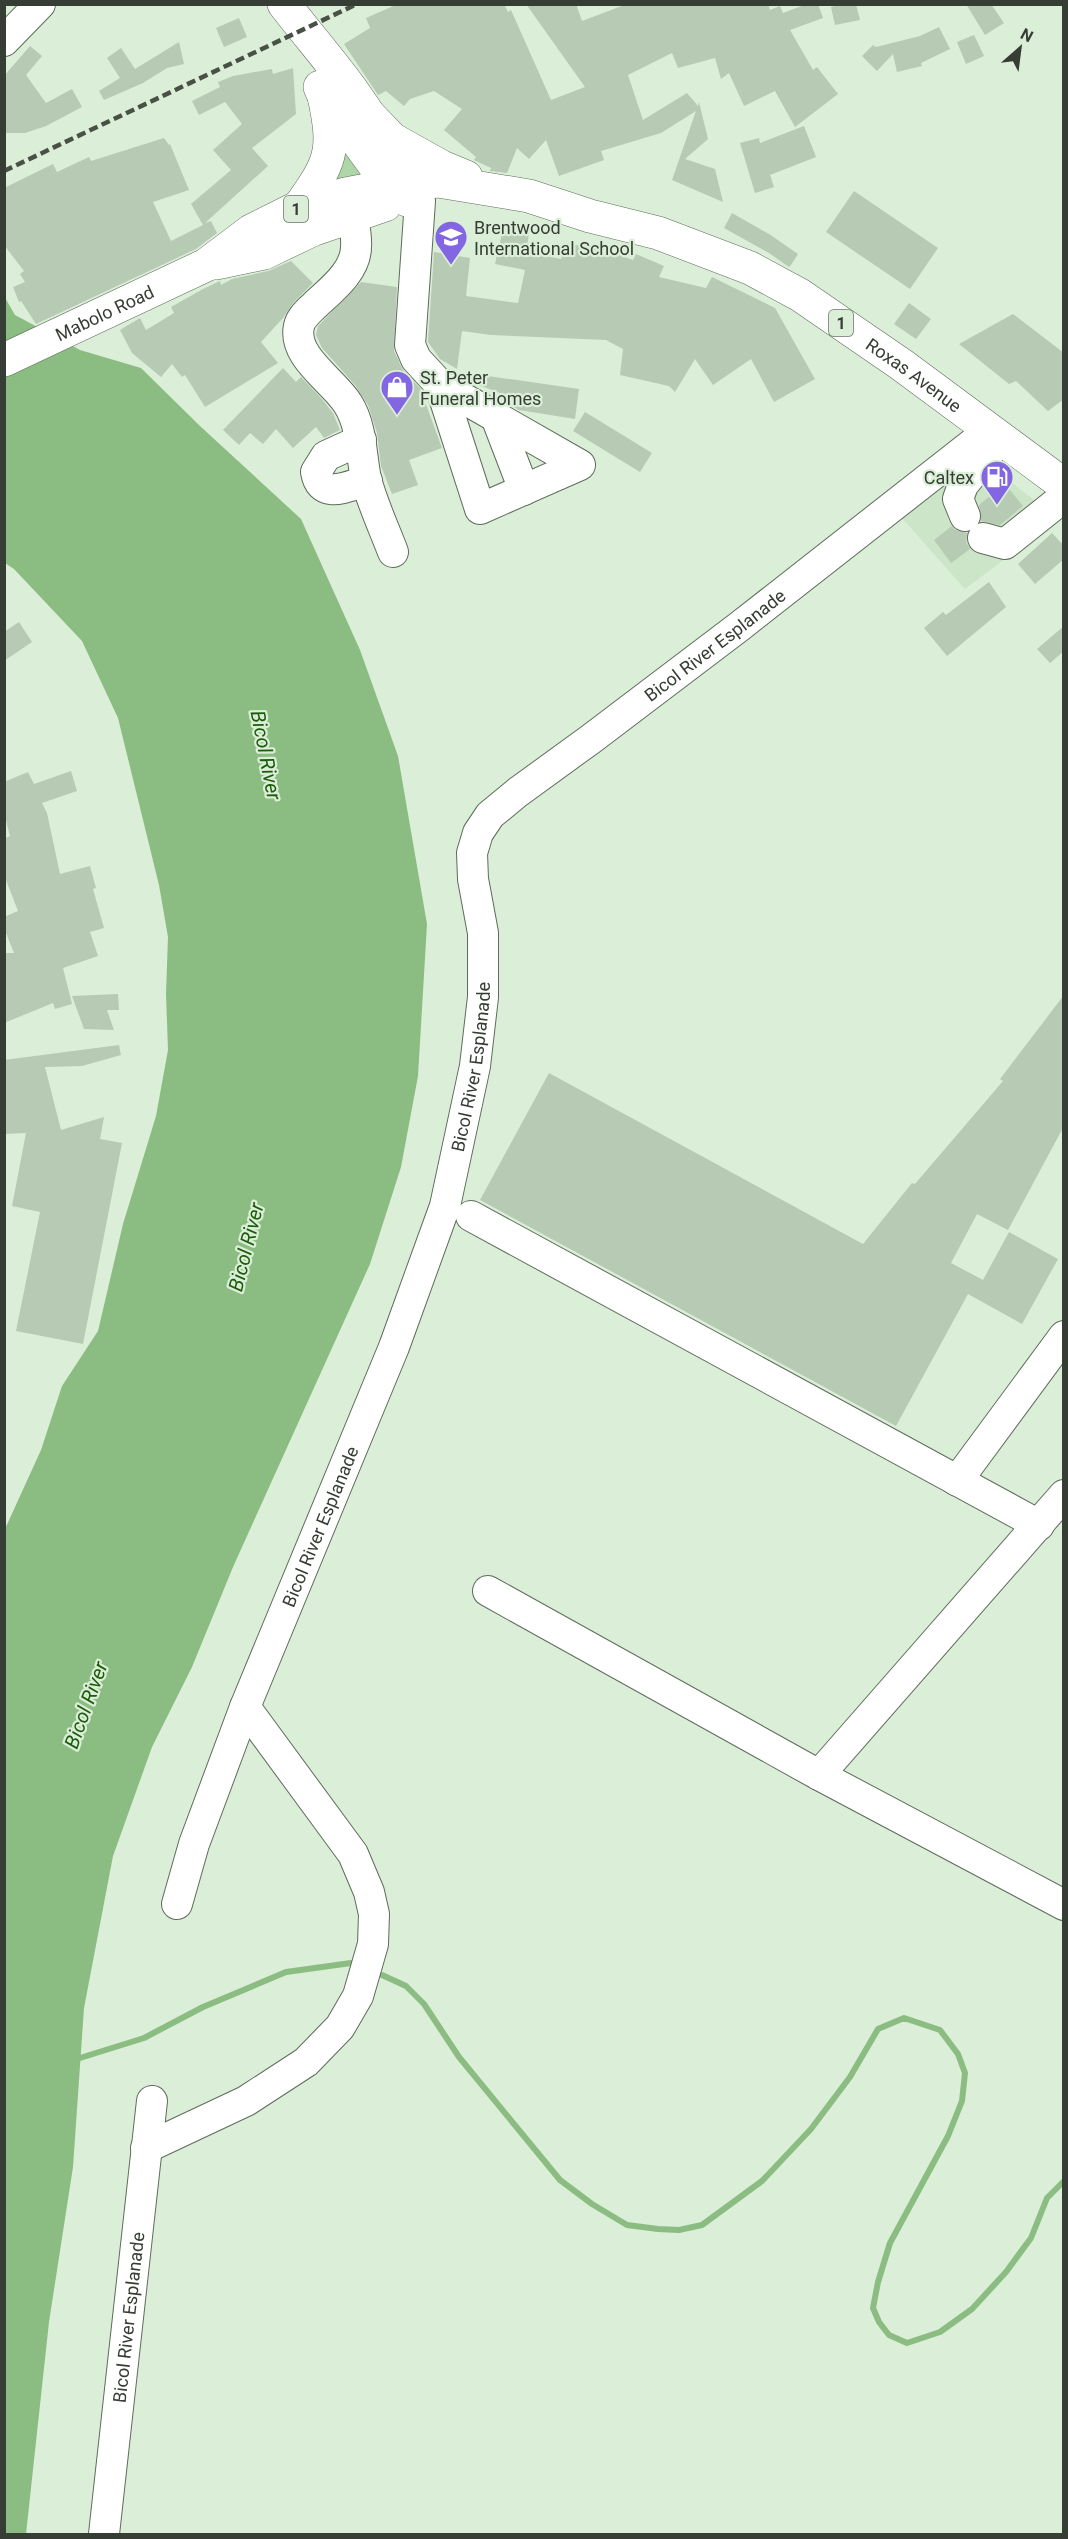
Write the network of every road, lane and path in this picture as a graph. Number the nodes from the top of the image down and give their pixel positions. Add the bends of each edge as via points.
1 (40, 4) edge
2 (284, 4) edge
3 (304, 31) junction
4 (4, 41) edge
5 (324, 96) junction
6 (367, 113) junction
7 (501, 192) junction
8 (402, 195) junction
9 (299, 207) junction
10 (353, 215) junction
11 (590, 216) junction
12 (206, 266) junction
13 (4, 360) edge
14 (440, 386) junction
15 (496, 417) junction
16 (996, 434) junction
17 (361, 440) junction
18 (367, 481) junction
19 (1064, 484) edge
20 (524, 490) junction
21 (1064, 497) edge
22 (393, 552) dead end
23 (471, 1216) dead end
24 (1064, 1336) edge
25 (957, 1481) junction
26 (1064, 1495) edge
27 (1039, 1526) junction
28 (488, 1591) dead end
29 (245, 1707) junction
30 (819, 1775) junction
31 (1060, 1897) edge
32 (177, 1904) dead end
33 (152, 2101) dead end
34 (146, 2148) junction
35 (105, 2535) edge

1 - 4 street
2 - 3 main road
3 - 5 main road via 306,49
3 - 6 main road
5 - 8 main road
5 - 9 main road via 331,147 320,176
6 - 7 main road via 392,139
6 - 8 main road via 387,148
7 - 8 main road, Roxas Avenue / 1 via 438,181
7 - 11 main road, Roxas Avenue / 1 via 529,196
8 - 9 main road, Mabolo Road / 1 via 346,194
8 - 10 main road, Mabolo Road / 1
8 - 11 main road, Roxas Avenue / 1 via 529,218
8 - 14 street via 410,345 416,359
9 - 12 main road, Mabolo Road / 1 via 251,231
10 - 12 main road, Mabolo Road / 1 via 264,253
10 - 17 street via 353,264 304,316 298,339 306,356 350,406
11 - 16 main road, Roxas Avenue / 1 via 658,232 750,268 800,295
12 - 13 main road, Mabolo Road / 1
14 - 15 street
14 - 20 street via 480,509
15 - 20 street
15 - 20 street via 580,465
16 - 19 main road, Roxas Avenue / 1
16 - 21 street via 957,499 974,527 1005,544
16 - 29 street, Bicol River Esplanade via 518,792 490,815 478,833 472,853 483,933 483,997 475,1066 445,1206 394,1347
17 - 18 street
17 - 18 street via 326,456 316,472 317,480 332,491
18 - 22 street
23 - 25 street
24 - 25 street
25 - 27 street
26 - 27 street
27 - 30 street
28 - 30 street
29 - 32 street, Bicol River Esplanade via 194,1844
29 - 34 street via 353,1854 374,1914 373,1944 358,1996 340,2026 306,2062 246,2101
30 - 31 street
33 - 34 street, Bicol River Esplanade
34 - 35 street, Bicol River Esplanade

